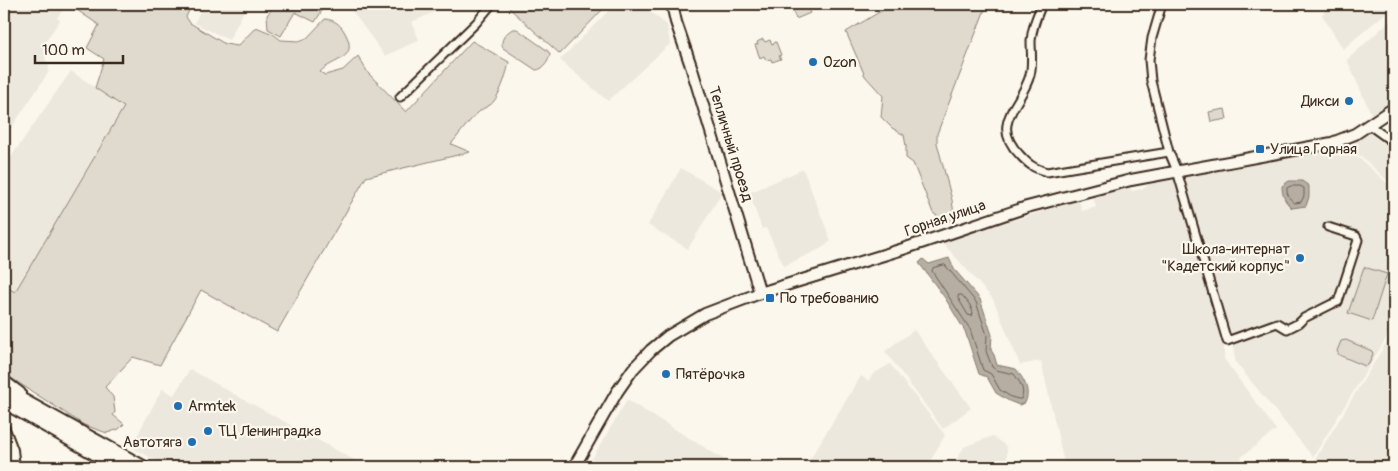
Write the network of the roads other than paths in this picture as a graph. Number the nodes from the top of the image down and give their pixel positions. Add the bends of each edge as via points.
1 (492, 4) edge
2 (672, 4) edge
3 (1042, 4) edge
4 (1162, 4) edge
5 (400, 97) dead end
6 (1394, 108) edge
7 (1369, 125) junction
8 (1394, 143) edge
9 (1169, 152) junction
10 (1177, 171) junction
11 (1328, 227) dead end
12 (760, 293) junction
13 (4, 381) edge
14 (4, 390) edge
15 (4, 402) edge
16 (62, 422) junction
17 (4, 429) edge
18 (14, 467) edge
19 (119, 467) edge
20 (143, 467) edge
21 (574, 467) edge

1 - 5 street
2 - 12 street, Тепличный проезд
3 - 9 street via 1033,26 1031,73 1008,117 1008,137 1012,147 1034,169 1047,172
4 - 9 street via 1149,60 1152,88
6 - 7 street, Горная улица
7 - 8 street
7 - 10 street, Горная улица via 1332,143
9 - 10 street
10 - 11 street via 1227,341 1277,323 1287,329 1338,302 1358,240 1356,236
10 - 12 street, Горная улица via 1027,207
12 - 21 street, Горная улица via 705,314 651,350 617,392
13 - 16 street
14 - 16 highway
15 - 19 highway
16 - 20 highway
17 - 18 street

